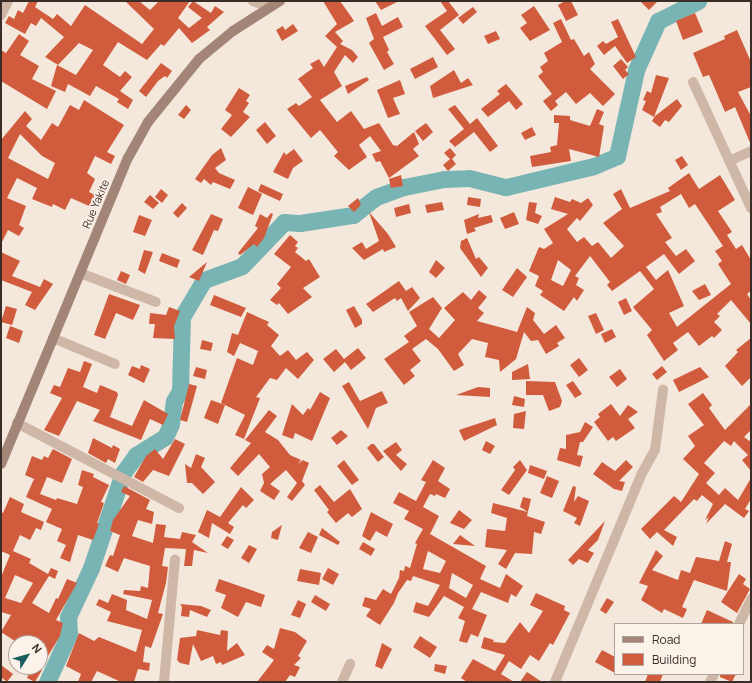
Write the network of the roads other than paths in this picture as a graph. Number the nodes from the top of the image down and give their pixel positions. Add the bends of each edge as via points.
1 (8, 1) edge
2 (253, 1) edge
3 (280, 1) edge
4 (268, 7) junction
5 (1, 15) edge
6 (694, 82) dead end
7 (751, 151) edge
8 (729, 161) junction
9 (751, 208) edge
10 (80, 273) junction
11 (156, 302) dead end
12 (53, 338) junction
13 (115, 364) dead end
14 (663, 390) dead end
15 (17, 423) junction
16 (1, 464) edge
17 (179, 508) dead end
18 (175, 559) dead end
19 (751, 599) edge
20 (739, 623) edge
21 (350, 664) dead end
22 (164, 682) edge
23 (342, 682) edge
24 (555, 682) edge

1 - 5 street
2 - 4 street
3 - 4 main road, Rue Yakite
4 - 10 main road, Rue Yakite via 233,31 199,60 148,122 128,158
6 - 8 street
7 - 8 street
8 - 9 street
10 - 11 street
10 - 12 main road, Rue Yakite
12 - 13 street
12 - 15 main road, Rue Yakite
14 - 24 street via 655,450 641,475
15 - 16 main road, Rue Yakite
15 - 17 street
18 - 22 street
19 - 20 street
21 - 23 street

